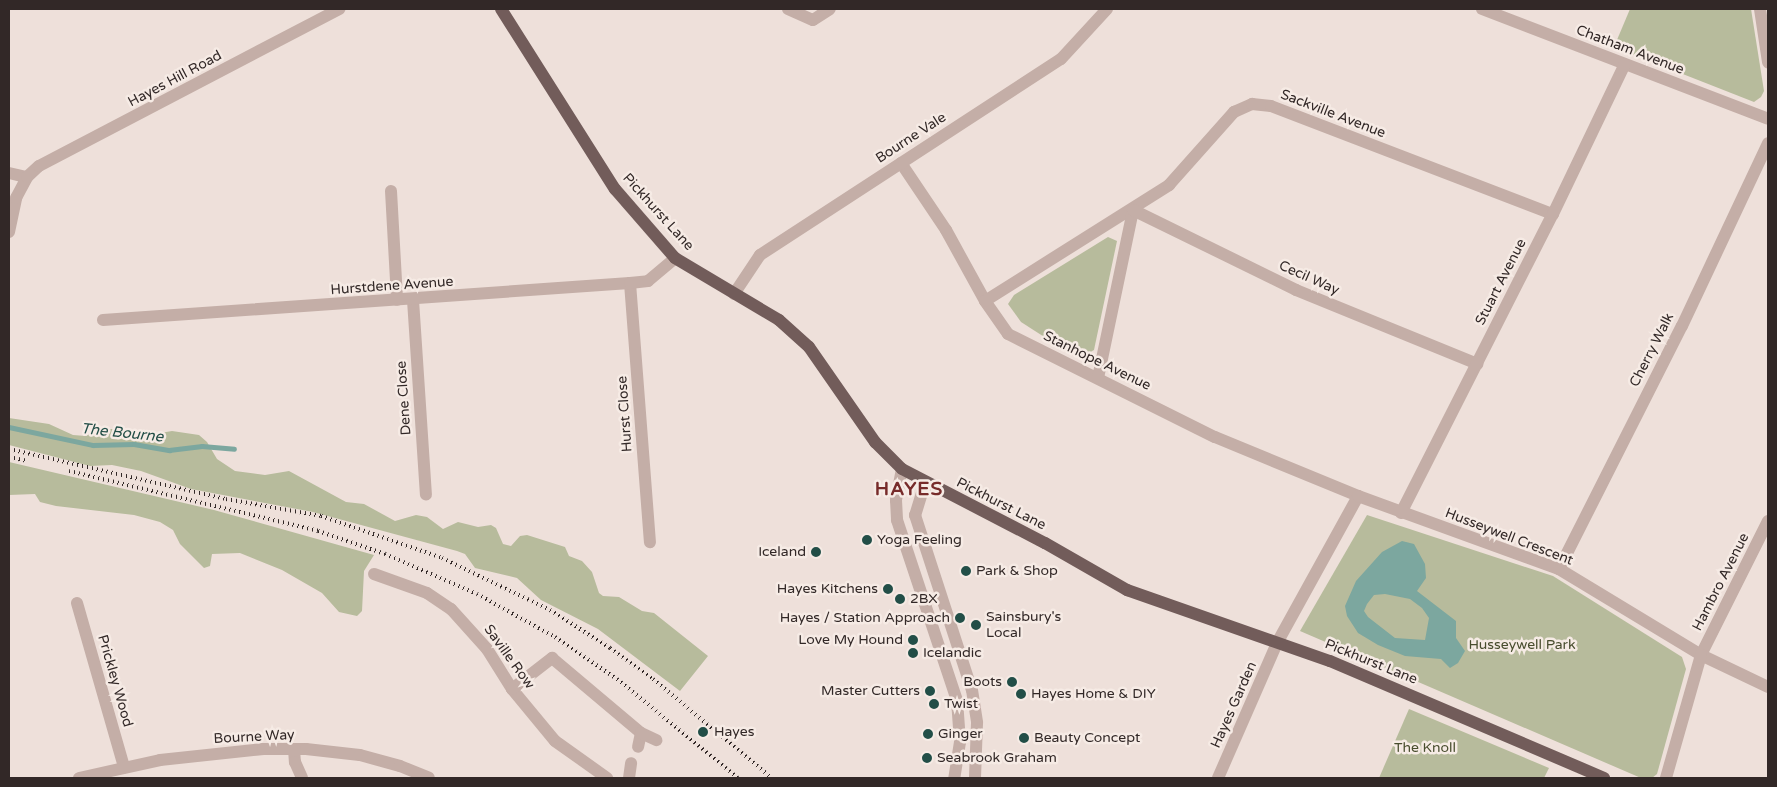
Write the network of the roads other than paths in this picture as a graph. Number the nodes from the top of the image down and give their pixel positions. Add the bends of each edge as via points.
1 (339, 9) edge
2 (501, 9) edge
3 (788, 9) edge
4 (830, 9) edge
5 (1107, 9) edge
6 (1482, 9) edge
7 (1760, 9) edge
8 (1768, 62) edge
9 (1625, 64) junction
10 (1768, 119) edge
11 (1768, 143) edge
12 (901, 163) junction
13 (9, 173) edge
14 (27, 177) junction
15 (391, 191) dead end
16 (1133, 210) junction
17 (1553, 214) junction
18 (9, 232) edge
19 (675, 258) junction
20 (630, 283) junction
21 (734, 294) junction
22 (397, 300) junction
23 (413, 300) junction
24 (985, 301) junction
25 (103, 320) dead end
26 (1476, 364) junction
27 (1098, 378) junction
28 (902, 469) junction
29 (925, 483) junction
30 (426, 495) dead end
31 (1358, 496) junction
32 (1401, 513) junction
33 (1768, 521) edge
34 (650, 542) dead end
35 (1559, 569) junction
36 (374, 574) dead end
37 (77, 603) dead end
38 (1277, 643) junction
39 (1701, 656) junction
40 (1768, 687) edge
41 (512, 689) junction
42 (641, 734) junction
43 (656, 740) dead end
44 (638, 747) dead end
45 (294, 749) junction
46 (631, 763) dead end
47 (124, 767) junction
48 (93, 776) edge
49 (79, 778) edge
50 (302, 778) edge
51 (429, 778) edge
52 (607, 778) edge
53 (629, 778) edge
54 (954, 778) edge
55 (975, 778) edge
56 (1218, 778) edge
57 (1604, 778) edge
58 (1666, 778) edge

1 - 14 street, Hayes Hill Road via 39,166
2 - 19 main road, Pickhurst Lane via 615,189
3 - 4 street via 813,20
5 - 12 street, Bourne Vale via 1062,59
6 - 9 street, Chatham Avenue
7 - 8 street
9 - 10 street, Chatham Avenue
9 - 17 street, Stuart Avenue
11 - 35 street, Cherry Walk via 1682,326
12 - 21 street, Bourne Vale via 760,255
12 - 24 street, Stanhope Avenue via 946,230
13 - 14 street
14 - 18 street via 16,198
15 - 22 street
16 - 17 street, Sackville Avenue via 1169,185 1234,112 1252,104 1271,106
16 - 24 street, Sackville Avenue
16 - 26 street, Cecil Way via 1296,290
16 - 27 street
17 - 26 street, Stuart Avenue
19 - 20 street, Hurstdene Avenue via 648,281
19 - 21 main road, Pickhurst Lane
20 - 23 street, Hurstdene Avenue
20 - 34 street, Hurst Close
21 - 28 main road, Pickhurst Lane via 779,320 810,347 875,442
22 - 23 street, Hurstdene Avenue
22 - 25 street, Hurstdene Avenue
23 - 30 street, Dene Close
24 - 27 street, Stanhope Avenue via 1008,334
26 - 32 street, Stuart Avenue
27 - 31 street, Stanhope Avenue via 1215,437
28 - 29 main road, Pickhurst Lane
28 - 54 street via 896,500 897,520 957,700 960,742
29 - 38 main road, Pickhurst Lane via 1037,538 1127,590
29 - 55 street via 915,515 972,690 977,723
31 - 32 street, Husseywell Crescent
31 - 38 street
32 - 35 street, Husseywell Crescent
33 - 39 street, Hambro Avenue
35 - 39 street, Husseywell Crescent
36 - 41 street, Saville Row via 427,594 451,609 487,650
37 - 47 street, Prickley Wood
38 - 56 street, Hayes Garden
38 - 57 main road, Pickhurst Lane via 1376,680
39 - 40 street, Husseywell Crescent
39 - 58 street
41 - 42 street via 552,658
41 - 52 street, Saville Row via 555,741
42 - 43 street
42 - 44 street
45 - 47 street, Bourne Way via 201,755
45 - 50 street via 294,762
45 - 51 street, Bourne Way via 373,758
46 - 53 street
47 - 48 street, Bourne Way
48 - 49 street, Bourne Way

